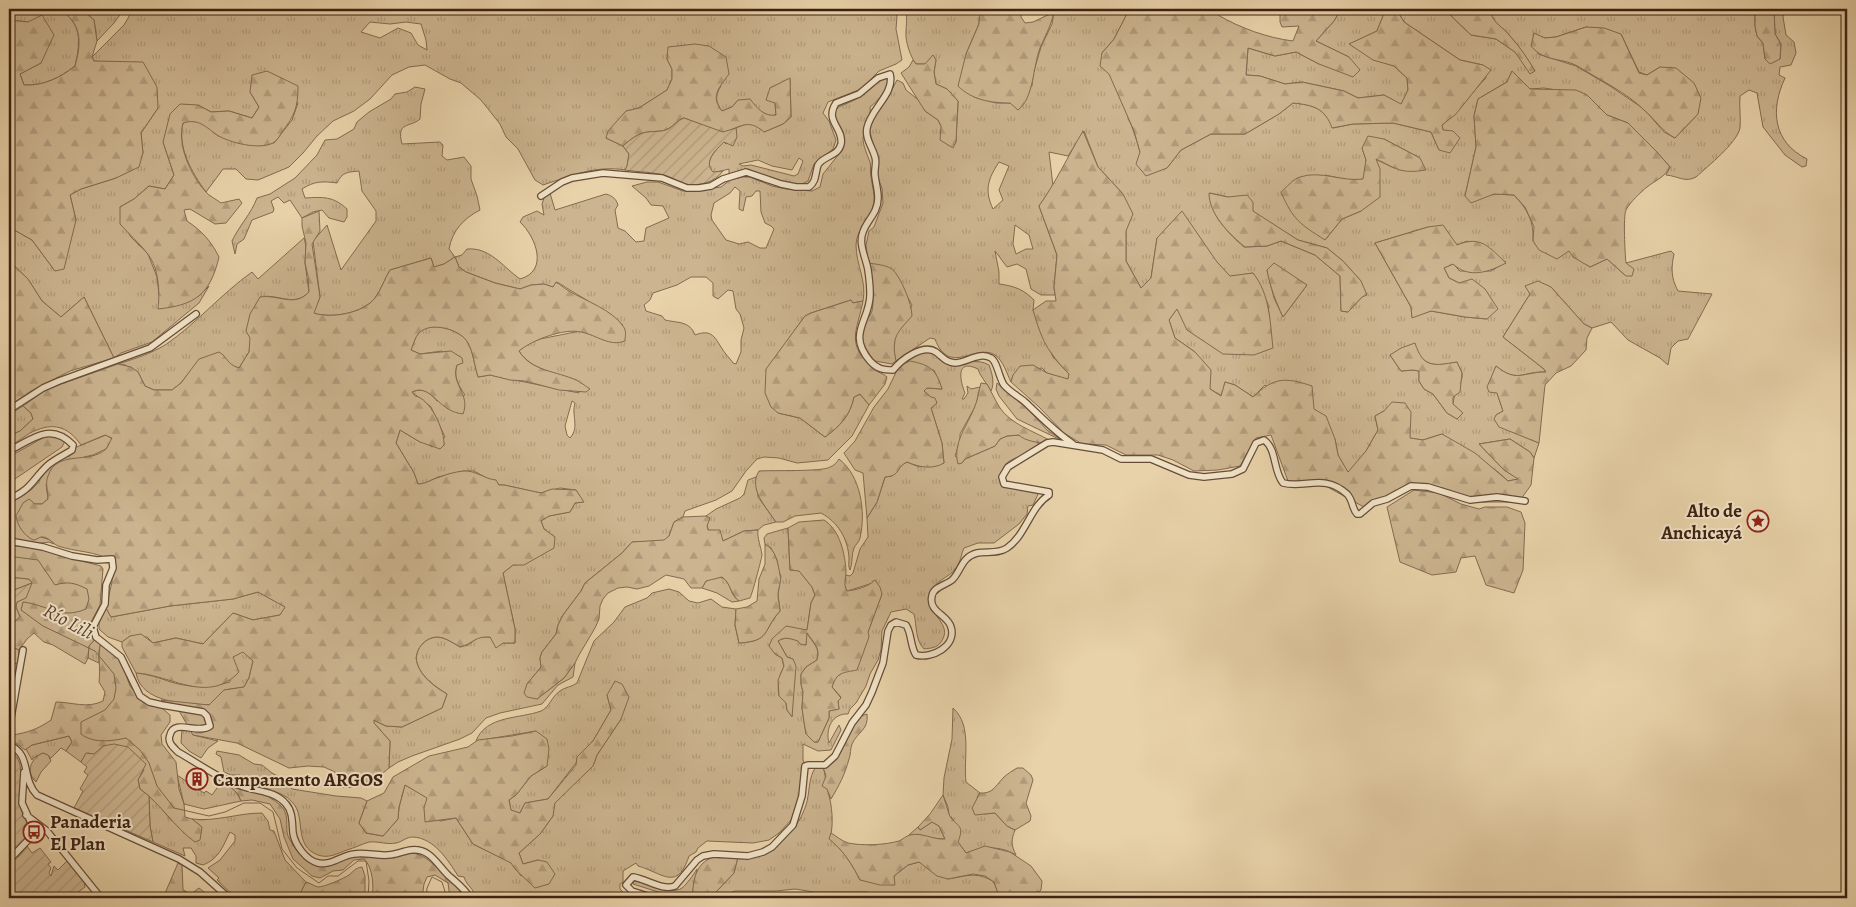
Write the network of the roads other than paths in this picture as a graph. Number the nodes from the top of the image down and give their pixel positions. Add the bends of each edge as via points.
1 (541, 196) dead end
2 (196, 314) dead end
3 (9, 410) edge
4 (1076, 445) junction
5 (9, 451) edge
6 (9, 498) edge
7 (1525, 501) dead end
8 (9, 541) edge
9 (23, 650) dead end
10 (9, 728) edge
11 (9, 745) edge
12 (24, 765) junction
13 (26, 815) junction
14 (9, 860) edge
15 (102, 898) edge
16 (229, 898) edge
17 (470, 898) edge
18 (654, 898) edge

1 - 4 street via 572,178 603,172 662,178 686,188 711,186 746,172 796,188 809,187 819,164 839,149 840,136 831,114 836,103 859,94 878,78 890,74 891,88 871,116 867,130 875,158 878,200 861,241 870,294 859,338 866,356 876,367 885,370 893,370 908,357 927,349 953,363 968,362 980,356 991,358 1006,387 1050,427
2 - 3 street via 150,348 43,388
4 - 7 street via 1103,450 1121,459 1151,459 1188,475 1204,477 1232,474 1243,469 1256,443 1264,440 1269,445 1283,483 1322,482 1339,489 1352,501 1357,514 1411,486 1428,487 1470,500
4 - 18 street via 1047,443 1004,472 1004,484 1049,492 1050,495 1040,501 1008,548 995,553 977,553 959,567 953,579 934,591 932,604 952,628 946,646 928,656 916,655 909,628 896,622 891,625 883,662 866,705 829,763 806,766 802,796 793,825 764,852 748,856 704,856 670,888 633,877 626,885 632,891
5 - 6 street via 40,434 49,433 73,446 72,450 46,467 30,486
8 - 17 street via 72,556 112,559 105,604 93,627 96,636 121,657 140,696 149,702 203,712 207,716 210,726 207,729 174,728 169,741 172,747 228,782 265,791 284,802 290,809 293,835 298,846 312,861 320,864 355,854 390,855 409,850 423,851 438,862
9 - 10 street
11 - 12 street via 20,751
12 - 13 street via 22,803
12 - 16 street via 28,782 37,795 179,859 200,872
13 - 14 street via 32,826 31,837
13 - 15 street via 47,831

